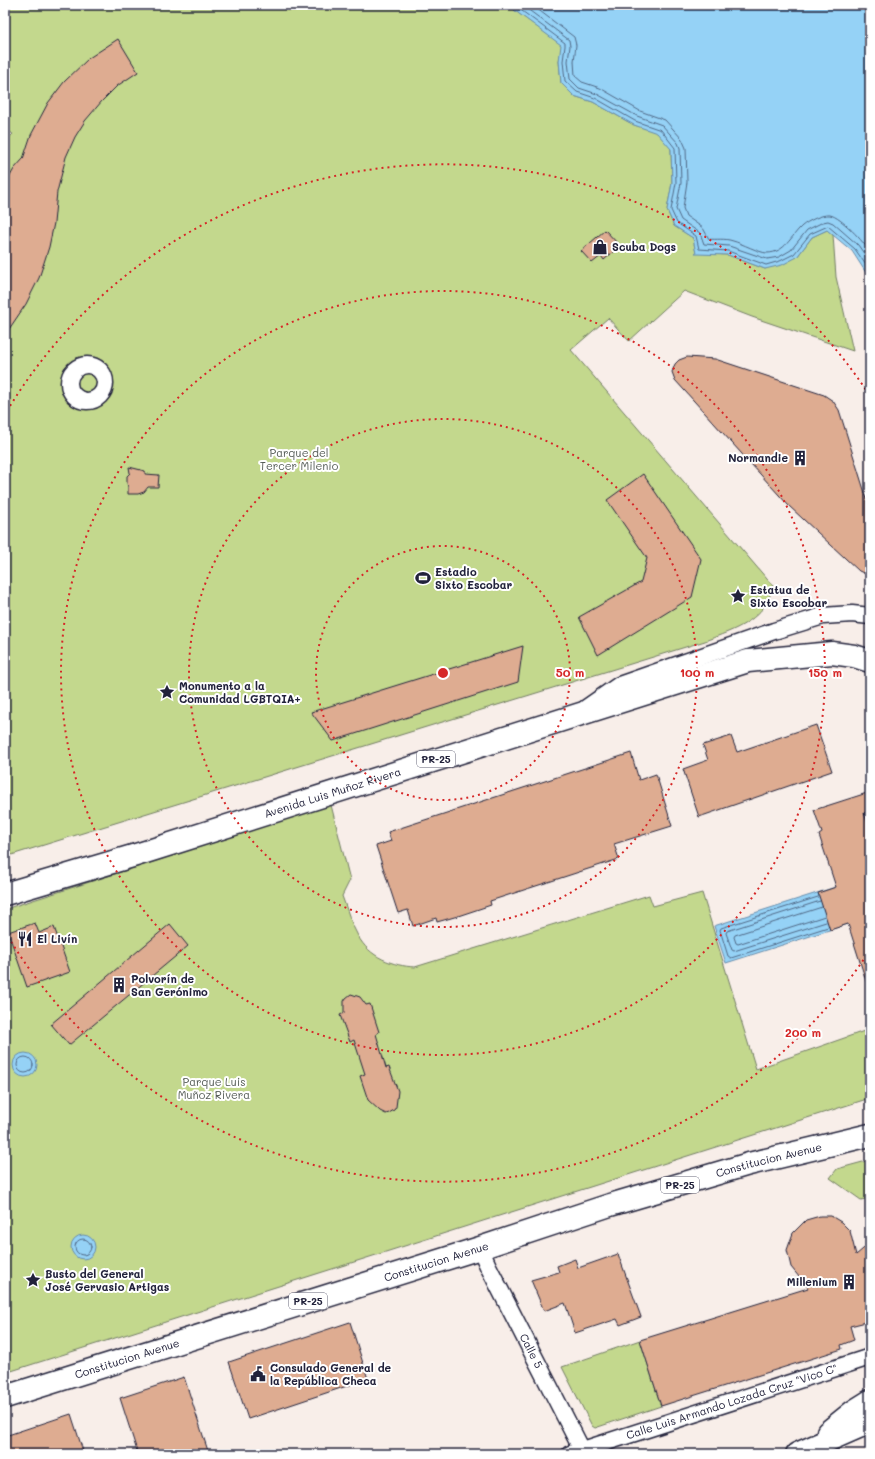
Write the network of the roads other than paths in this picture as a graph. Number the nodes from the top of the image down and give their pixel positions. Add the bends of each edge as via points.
1 (870, 616) edge
2 (870, 662) edge
3 (576, 714) junction
4 (5, 894) edge
5 (870, 1135) edge
6 (480, 1248) junction
7 (870, 1357) edge
8 (5, 1397) edge
9 (870, 1401) edge
10 (870, 1422) edge
11 (803, 1451) edge
12 (578, 1453) edge

1 - 3 street via 823,616 774,631 619,685
2 - 3 main road, Avenida Luis Muñoz Rivera / PR-25 via 854,656 832,653 748,661
3 - 4 main road, Avenida Luis Muñoz Rivera / PR-25
5 - 6 main road, Constitucion Avenue / PR-25 via 737,1168 610,1205
6 - 8 main road, Constitucion Avenue / PR-25
6 - 12 street, Calle 5
7 - 12 street, Calle Luis Armando Lozada Cruz "Vico C"
9 - 11 main road
10 - 11 main road

